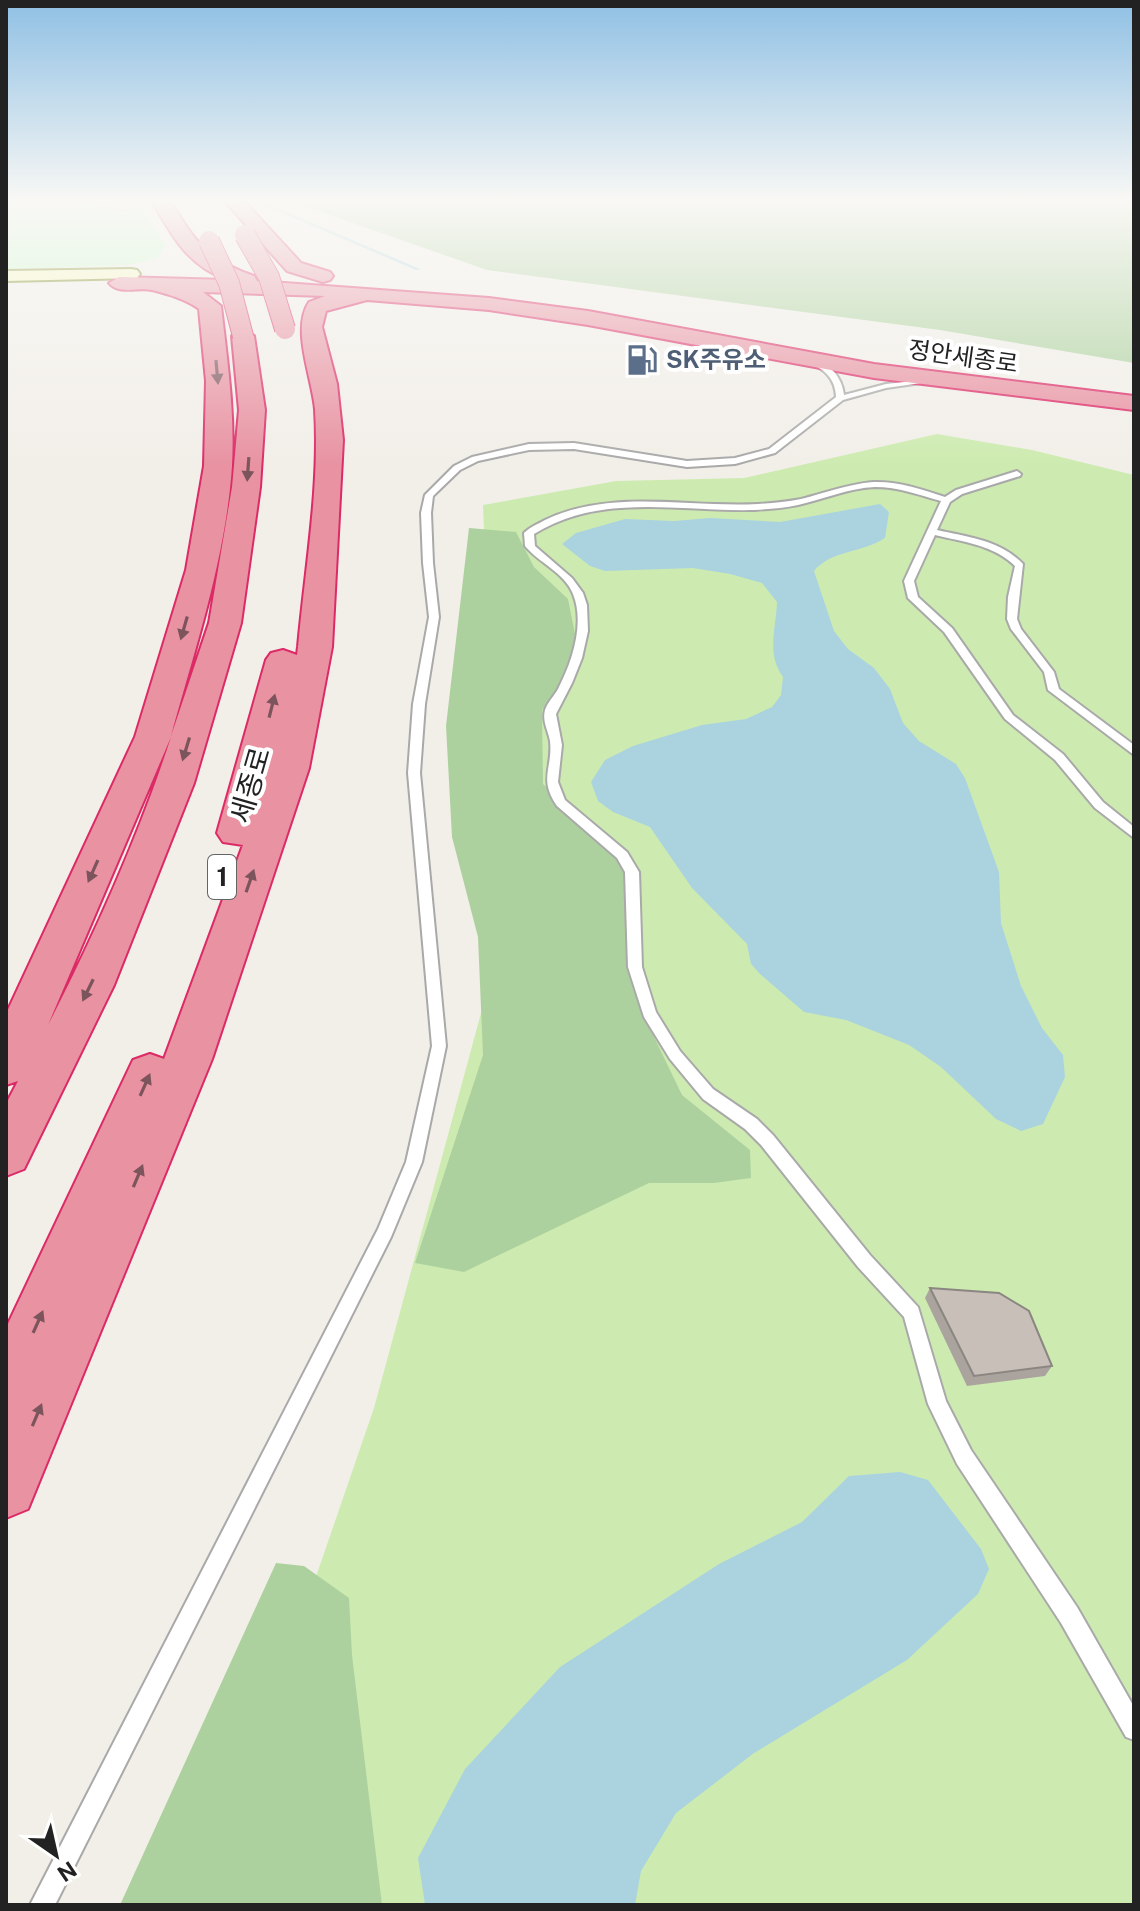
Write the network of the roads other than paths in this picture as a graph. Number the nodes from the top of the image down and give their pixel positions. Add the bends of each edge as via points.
1 (166, 288) edge
2 (230, 288) edge
3 (234, 288) edge
4 (267, 288) edge
5 (272, 288) edge
6 (283, 288) edge
7 (301, 288) edge
8 (326, 288) edge
9 (370, 293) junction
10 (210, 306) junction
11 (307, 307) junction
12 (809, 359) junction
13 (934, 380) junction
14 (1134, 390) edge
15 (840, 398) junction
16 (1134, 403) edge
17 (1017, 474) dead end
18 (946, 500) junction
19 (933, 532) junction
20 (1134, 751) edge
21 (1134, 834) edge
22 (6, 1066) edge
23 (6, 1154) edge
24 (6, 1393) edge
25 (6, 1487) edge
26 (1134, 1729) edge
27 (42, 1905) edge

1 - 10 highway via 194,295
2 -> 23 highway, bridge via 243,336 252,410 225,623 175,783 91,985
3 - 10 highway
4 - 11 highway, 정안세종로
5 - 11 highway
6 - 11 highway, 1, bridge
7 - 11 highway
8 - 9 highway, 정안세종로
9 - 11 highway
9 - 12 highway, 정안세종로 via 588,318
10 -> 22 highway via 218,381 218,466 201,570 153,737
11 - 14 highway, 정안세종로 via 504,293 884,359
24 -> 11 highway, 세종로 / 1 via 180,1006 253,782 291,625 303,484
25 -> 11 highway via 188,1059 290,768 315,647 330,440 325,384
12 - 13 highway, 정안세종로
12 - 15 lane via 838,379
13 - 15 lane
13 - 16 highway, 정안세종로
15 - 27 lane via 772,451 735,461 687,464 574,446 529,447 475,459 457,468 429,495 434,617 414,773 439,1046 414,1162 378,1246
17 - 18 lane
18 - 19 lane
18 - 26 lane via 874,485 783,505 610,505 533,530 530,546 569,580 581,603 579,649 551,711 557,743 551,780 554,794 622,855 632,872 635,967 649,1013 708,1094 767,1140 912,1313 937,1404 964,1457 1069,1615
19 - 20 lane via 996,549 1015,560 1020,566 1012,619 1049,672 1054,690
19 - 21 lane via 909,581 913,598 948,630 1009,717 1059,757 1099,805

